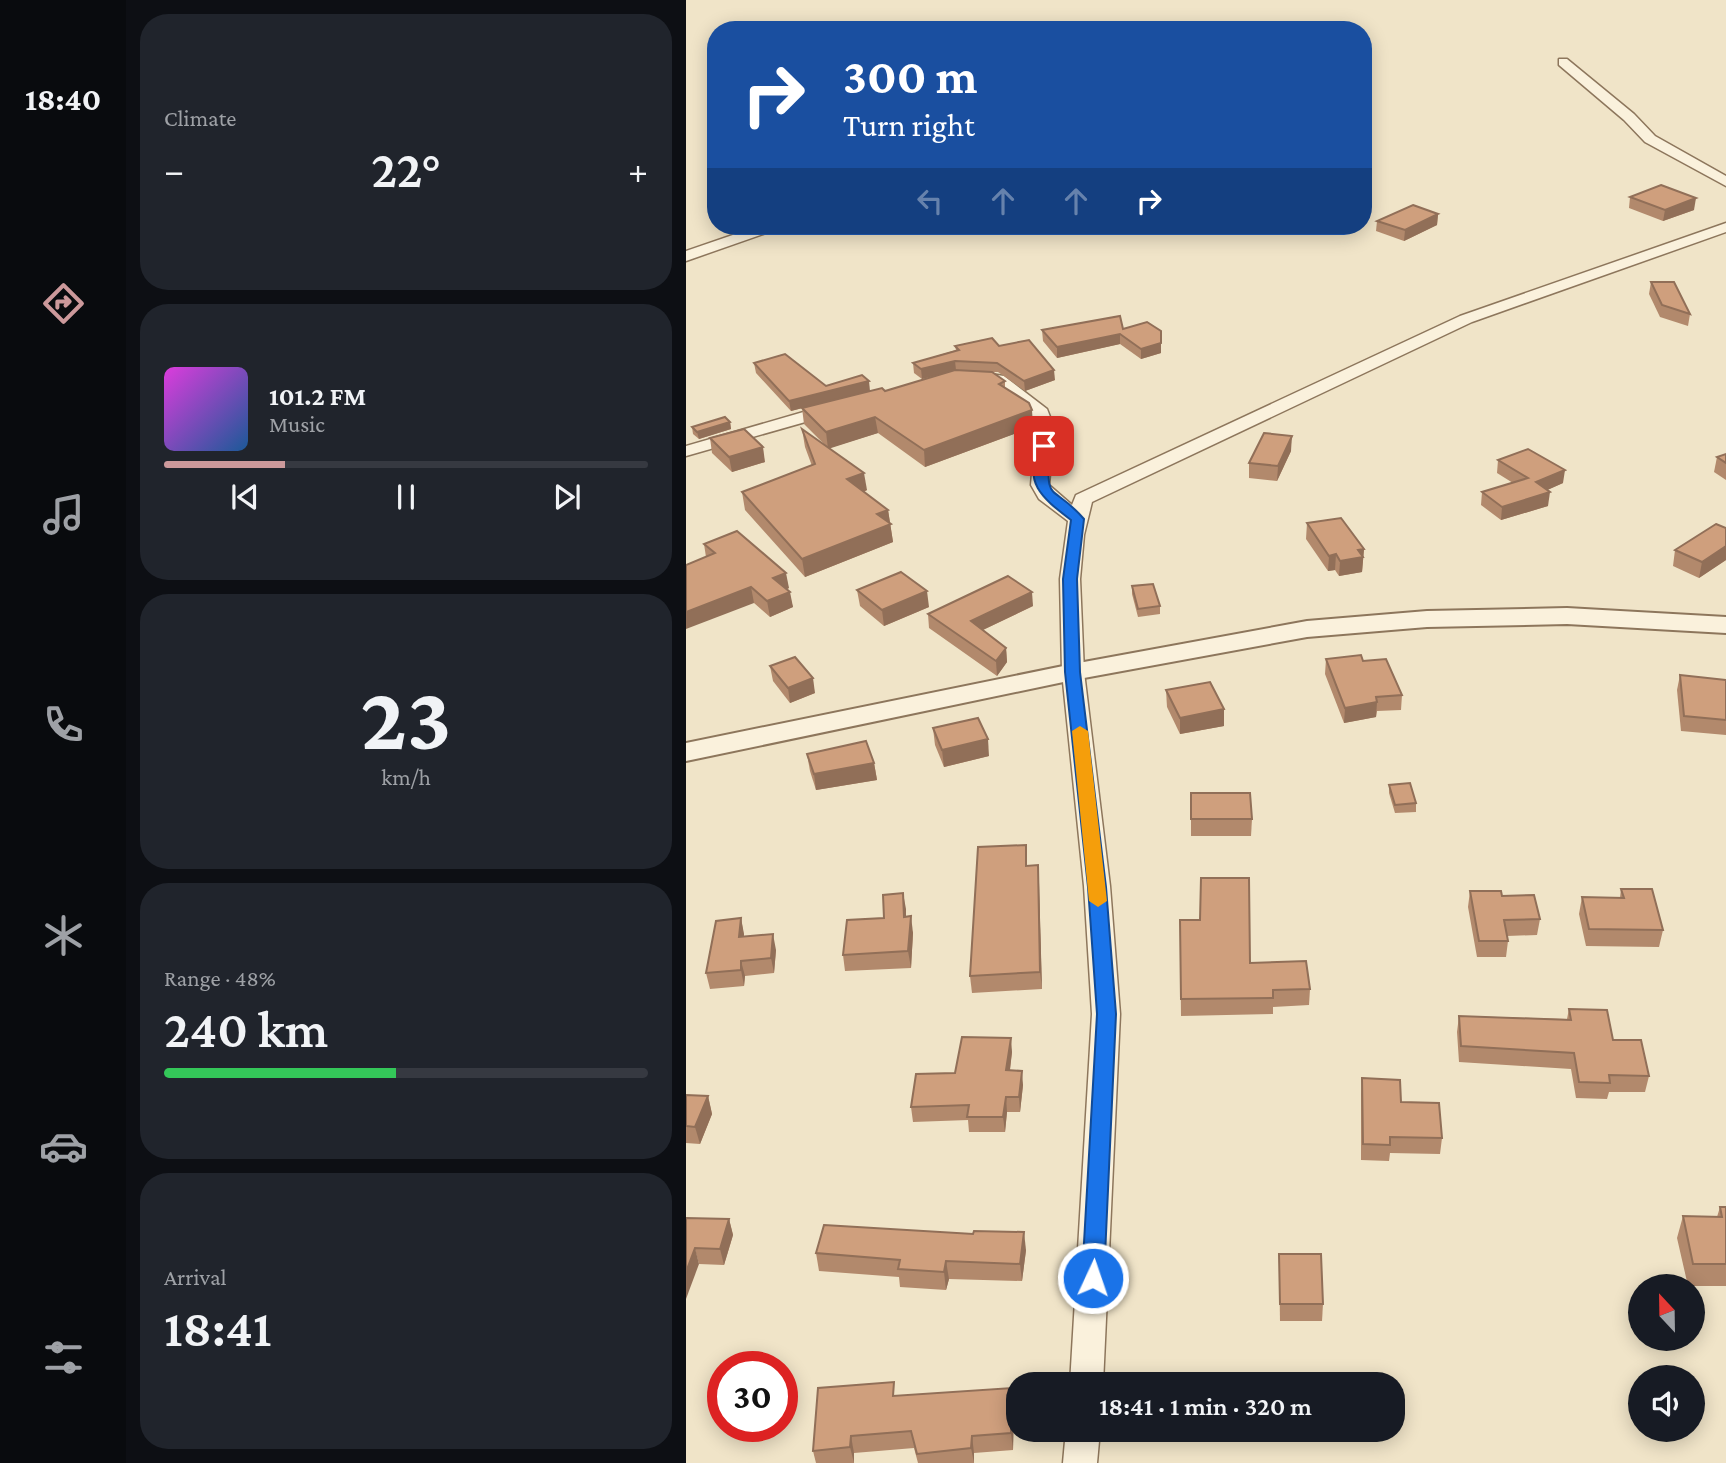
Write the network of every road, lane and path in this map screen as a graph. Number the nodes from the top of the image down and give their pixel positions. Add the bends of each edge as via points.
1 (1563, 62) dead end
2 (1726, 183) edge
3 (1726, 227) edge
4 (742, 235) edge
5 (686, 257) edge
6 (956, 379) edge
7 (852, 404) edge
8 (686, 451) edge
9 (1078, 519) junction
10 (1726, 625) edge
11 (1073, 672) junction
12 (686, 752) edge
13 (1087, 1372) edge
14 (1082, 1442) edge
15 (1080, 1463) edge

1 - 2 street via 1650,139
3 - 9 street via 1454,325 1101,488 1083,499
4 - 5 street
6 - 9 street via 998,380 1038,410 1045,427 1040,485
7 - 8 street
9 - 11 street via 1070,579
10 - 11 street via 1567,616 1427,619 1307,629
11 - 12 street
11 - 13 street via 1106,1014
14 - 15 street

